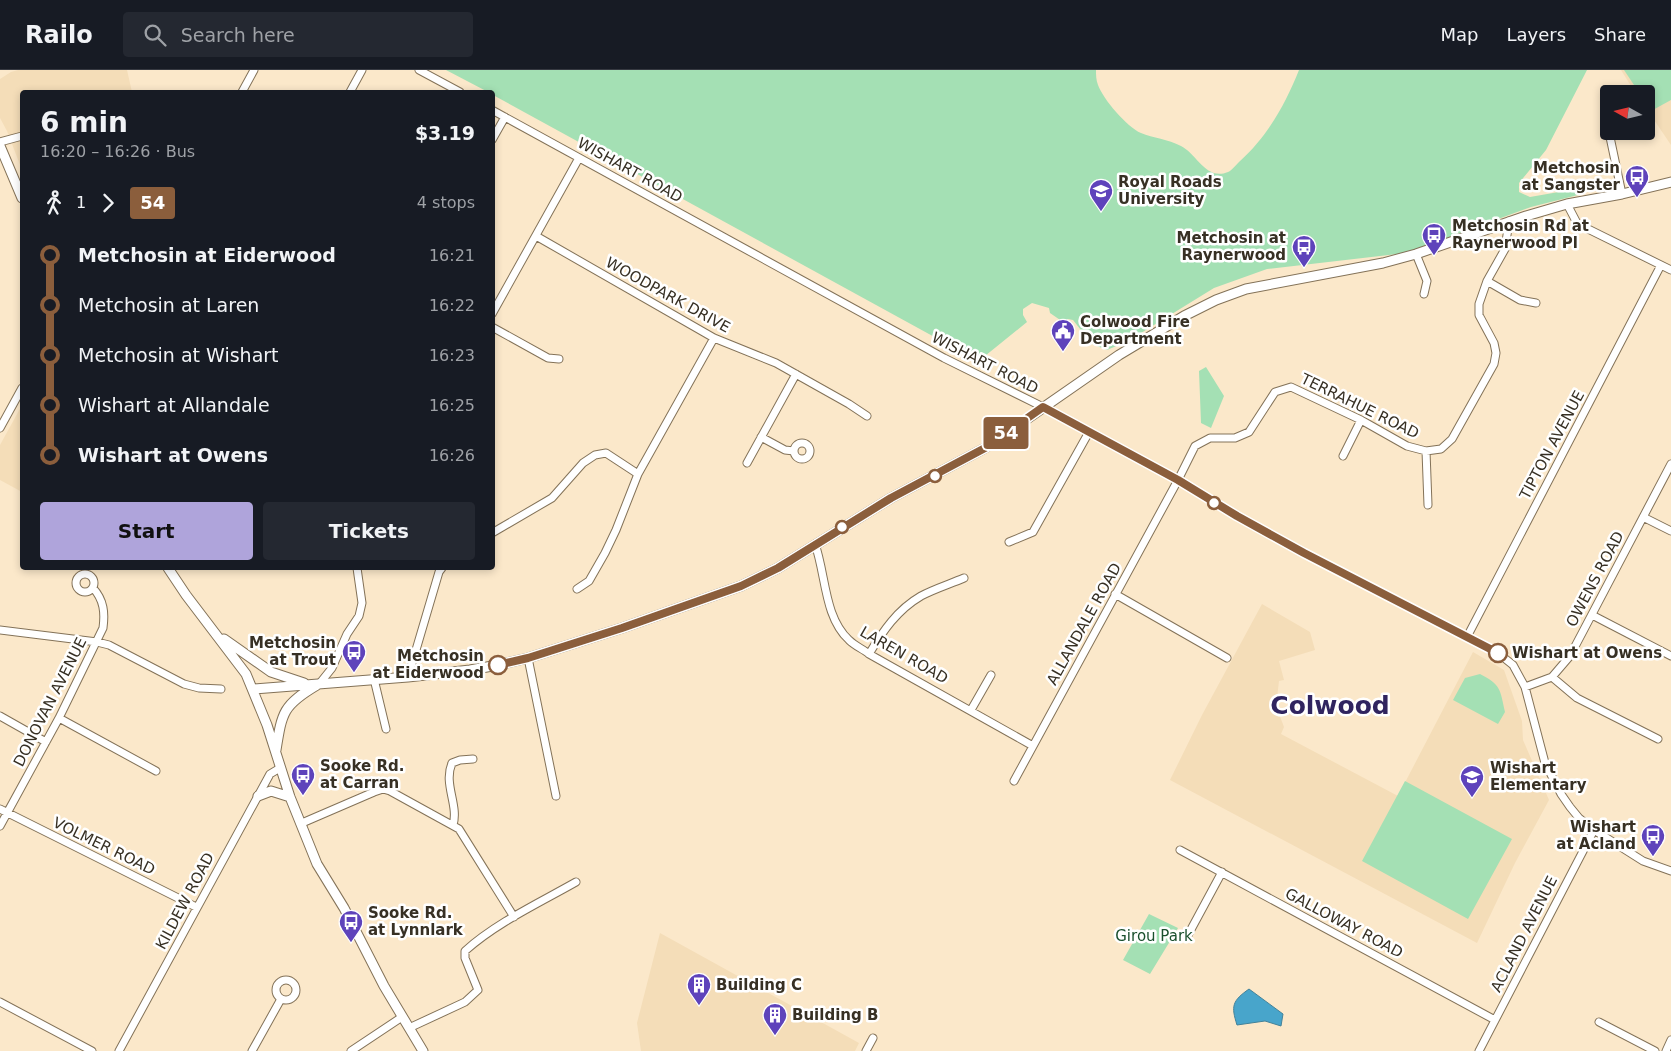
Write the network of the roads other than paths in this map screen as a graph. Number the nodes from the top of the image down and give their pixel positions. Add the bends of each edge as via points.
1 (254, 70) edge
2 (362, 70) edge
3 (419, 70) edge
4 (243, 90) edge
5 (351, 90) edge
6 (456, 90) edge
7 (495, 112) edge
8 (505, 117) junction
9 (495, 135) edge
10 (20, 137) edge
11 (1611, 140) edge
12 (0, 144) edge
13 (579, 158) junction
14 (1671, 182) edge
15 (20, 193) edge
16 (1622, 194) junction
17 (1567, 204) junction
18 (1508, 221) junction
19 (536, 236) junction
20 (1416, 254) junction
21 (1661, 265) junction
22 (1671, 270) edge
23 (1487, 282) junction
24 (1424, 294) dead end
25 (1536, 303) dead end
26 (495, 309) edge
27 (495, 329) edge
28 (714, 338) junction
29 (559, 358) dead end
30 (796, 374) junction
31 (20, 392) edge
32 (1043, 407) junction
33 (866, 416) dead end
34 (1361, 420) junction
35 (0, 428) edge
36 (1089, 432) junction
37 (761, 437) junction
38 (794, 451) dead end
39 (1426, 451) junction
40 (1343, 456) dead end
41 (746, 463) dead end
42 (1671, 464) edge
43 (638, 474) junction
44 (1178, 480) junction
45 (1428, 505) dead end
46 (1643, 517) junction
47 (495, 531) edge
48 (1671, 532) edge
49 (1009, 542) dead end
50 (815, 544) junction
51 (169, 570) edge
52 (358, 570) edge
53 (440, 570) edge
54 (964, 578) dead end
55 (93, 588) dead end
56 (577, 590) dead end
57 (1115, 594) junction
58 (1592, 615) junction
59 (212, 629) junction
60 (0, 630) edge
61 (1467, 637) junction
62 (97, 642) junction
63 (869, 654) junction
64 (1671, 656) edge
65 (528, 658) junction
66 (1227, 658) dead end
67 (332, 668) junction
68 (991, 675) dead end
69 (1552, 677) junction
70 (408, 678) junction
71 (374, 680) junction
72 (341, 682) junction
73 (320, 683) junction
74 (309, 684) junction
75 (1525, 687) junction
76 (221, 689) dead end
77 (254, 689) junction
78 (971, 710) junction
79 (0, 716) edge
80 (59, 718) junction
81 (386, 729) dead end
82 (1658, 739) dead end
83 (46, 742) junction
84 (1033, 746) junction
85 (275, 752) junction
86 (473, 759) dead end
87 (280, 768) junction
88 (156, 770) dead end
89 (1014, 781) dead end
90 (258, 796) junction
91 (556, 796) dead end
92 (290, 797) junction
93 (0, 809) edge
94 (8, 813) junction
95 (302, 823) junction
96 (0, 826) edge
97 (453, 826) junction
98 (1594, 830) junction
99 (1180, 850) dead end
100 (1671, 871) edge
101 (1222, 872) junction
102 (576, 882) dead end
103 (196, 907) junction
104 (514, 918) junction
105 (1188, 935) dead end
106 (281, 999) dead end
107 (0, 1002) edge
108 (402, 1017) junction
109 (1495, 1020) junction
110 (1599, 1022) dead end
111 (409, 1028) junction
112 (873, 1038) dead end
113 (1671, 1040) edge
114 (92, 1051) edge
115 (119, 1051) edge
116 (252, 1051) edge
117 (351, 1051) edge
118 (423, 1051) edge
119 (866, 1051) edge
120 (1479, 1051) edge
121 (1655, 1051) edge
122 (1666, 1051) edge

1 - 4 street
2 - 5 street
3 - 6 street
7 - 8 street, WISHART ROAD
8 - 9 street
8 - 13 street, WISHART ROAD
10 - 12 street
11 - 16 street
12 - 15 main road
13 - 19 street
13 - 32 street, WISHART ROAD via 944,358
14 - 16 main road
16 - 17 main road
17 - 18 main road
17 - 21 street via 1584,227
18 - 20 main road
18 - 23 street, TERRAHUE ROAD via 1505,249
19 - 26 street
19 - 28 street, WOODPARK DRIVE
20 - 24 street via 1427,281
20 - 32 main road via 1246,289 1216,300 1119,354
21 - 22 street
21 - 61 street, TIPTON AVENUE
23 - 25 street via 1520,300
23 - 39 street, TERRAHUE ROAD via 1479,304 1479,315 1494,343 1494,364 1452,439 1441,449
27 - 29 street via 548,358
28 - 30 street, WOODPARK DRIVE
28 - 43 street
30 - 33 street, WOODPARK DRIVE
30 - 37 street
31 - 35 street
32 - 36 street, WISHART ROAD
32 - 50 main road via 985,448 884,502
34 - 39 street, TERRAHUE ROAD via 1407,446
34 - 40 street
34 - 44 street, TERRAHUE ROAD via 1291,387 1275,392 1249,432 1235,438 1210,438 1195,446
36 - 44 street, WISHART ROAD
36 - 49 street via 1033,532
37 - 38 street via 785,450
37 - 41 street
39 - 45 street
42 - 46 street, OWENS ROAD
43 - 47 street via 606,454 595,455 583,463 552,498
43 - 56 street via 605,553 589,581
44 - 57 street, ALLANDALE ROAD
44 - 61 street, WISHART ROAD via 1237,516
46 - 48 street
46 - 58 street, OWENS ROAD
50 - 63 street, LAREN ROAD via 830,606 839,626 850,640
50 - 65 main road via 778,568 741,586
51 - 59 main road
52 - 67 street via 362,603 359,616
53 - 70 street
54 - 63 street via 921,596 904,608 887,625
55 - 62 street, DONOVAN AVENUE via 101,600 105,616 104,628
57 - 66 street
57 - 84 street, ALLANDALE ROAD
58 - 64 street
58 - 69 street, OWENS ROAD via 1570,656
59 - 74 main road via 271,672
59 - 77 main road via 234,656
60 - 62 street
61 - 75 street, WISHART ROAD via 1505,658 1513,665
62 - 76 street via 184,684
62 - 80 street, DONOVAN AVENUE
63 - 78 street, LAREN ROAD
65 - 70 main road
65 - 91 street
67 - 72 street
67 - 73 street
68 - 78 street
69 - 75 street, OWENS ROAD
69 - 82 street via 1577,698
70 - 71 main road
71 - 72 main road
71 - 81 street
72 - 73 main road
73 - 74 main road
73 - 85 main road via 287,707
74 - 77 main road
75 - 98 street, WISHART ROAD via 1545,763 1570,807
77 - 85 main road
78 - 84 street, LAREN ROAD
79 - 83 street
80 - 83 street, DONOVAN AVENUE
80 - 88 street
83 - 94 street, DONOVAN AVENUE
84 - 89 street, ALLANDALE ROAD
85 - 87 main road
86 - 97 street via 452,763 449,770 455,810
87 - 90 street, KILDEW ROAD via 270,774
87 - 92 main road
90 - 92 main road via 271,791
90 - 103 street, KILDEW ROAD
92 - 95 main road
93 - 94 street, VOLMER ROAD
94 - 96 street, DONOVAN AVENUE
94 - 103 street, VOLMER ROAD
95 - 97 street via 383,789
95 - 108 main road via 317,864
97 - 104 street via 463,834
98 - 100 street, WISHART ROAD via 1643,861
98 - 109 street, ACLAND AVENUE
99 - 101 street, GALLOWAY ROAD
101 - 105 street
101 - 109 street, GALLOWAY ROAD
102 - 104 street
103 - 115 street, KILDEW ROAD
104 - 111 street via 465,951 478,990 473,997
106 - 116 street
107 - 114 street
108 - 111 main road
108 - 117 street
109 - 120 street, ACLAND AVENUE
110 - 121 street
111 - 118 main road
112 - 119 street
113 - 122 street

